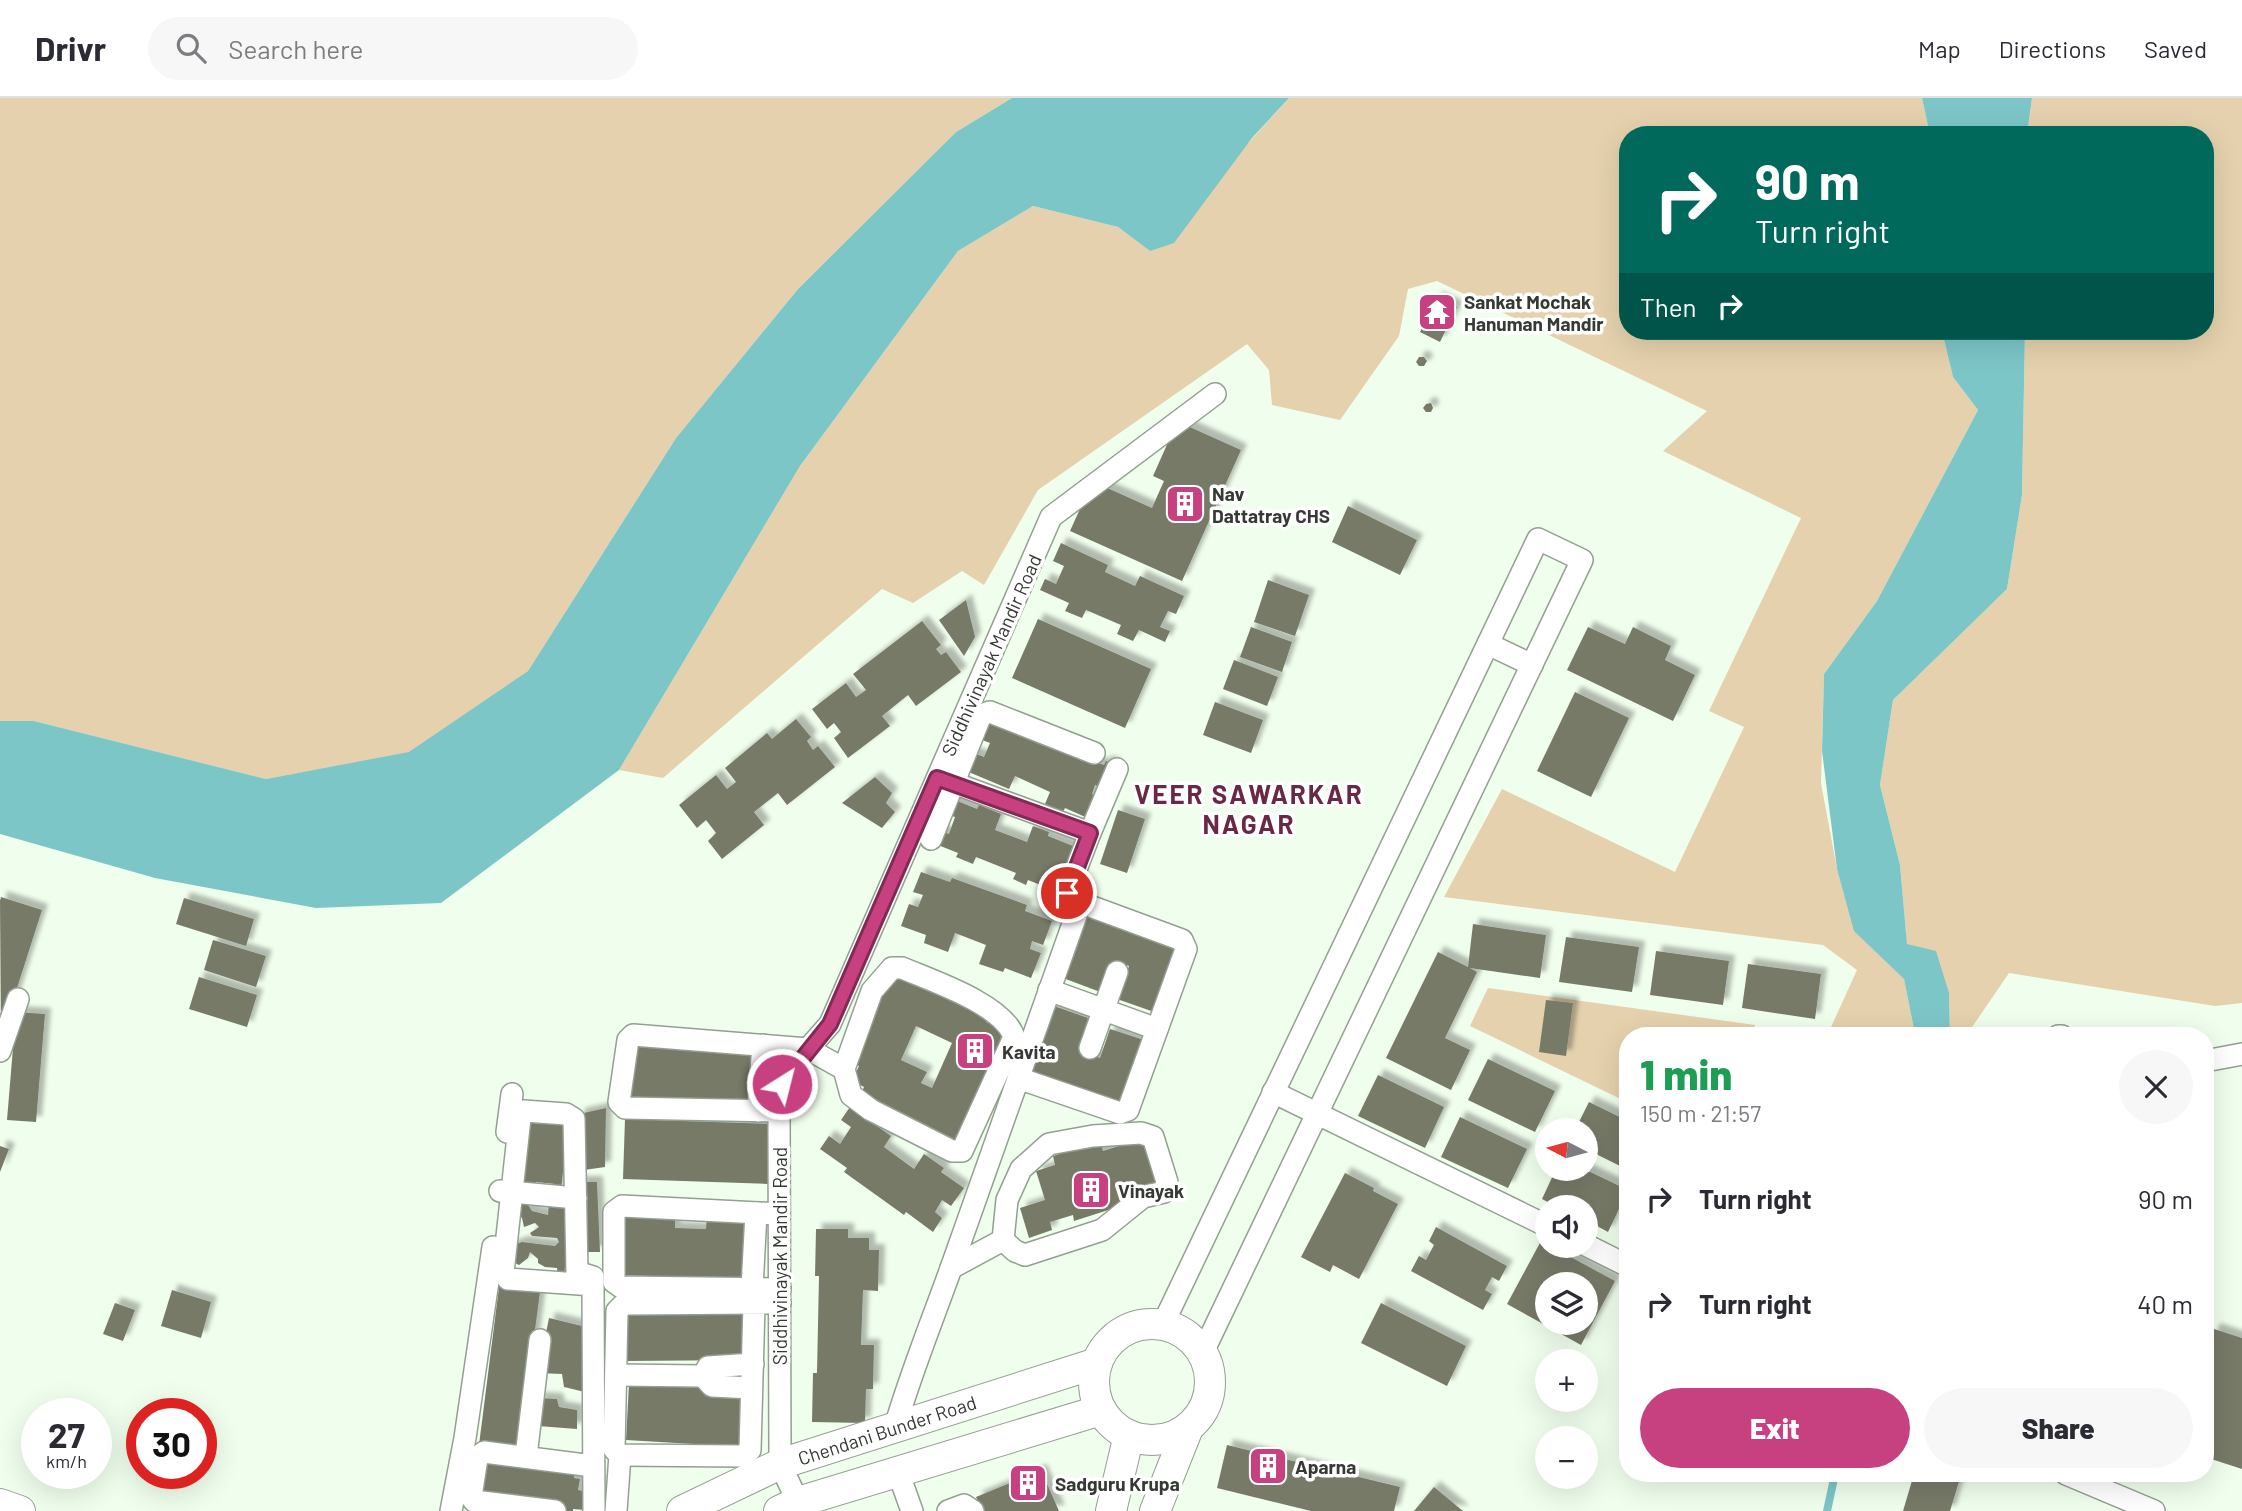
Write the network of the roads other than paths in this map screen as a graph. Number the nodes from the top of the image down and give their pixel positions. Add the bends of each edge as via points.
1 (1216, 394) dead end
2 (1488, 644) junction
3 (1532, 666) junction
4 (1094, 753) dead end
5 (1117, 769) dead end
6 (945, 780) junction
7 (1090, 833) junction
8 (931, 839) dead end
9 (1067, 893) dead end
10 (1117, 972) dead end
11 (1049, 990) junction
12 (18, 999) dead end
13 (1104, 1009) junction
14 (1157, 1028) junction
15 (763, 1045) junction
16 (1090, 1048) dead end
17 (808, 1049) junction
18 (0, 1051) edge
19 (2242, 1054) edge
20 (2214, 1059) edge
21 (844, 1069) junction
22 (1018, 1078) junction
23 (1273, 1092) junction
24 (512, 1094) dead end
25 (769, 1111) junction
26 (1317, 1114) junction
27 (510, 1152) junction
28 (506, 1191) junction
29 (576, 1198) junction
30 (756, 1213) junction
31 (779, 1214) junction
32 (1535, 1221) edge
33 (1003, 1240) junction
34 (1598, 1251) edge
35 (1619, 1262) edge
36 (951, 1268) junction
37 (593, 1286) junction
38 (753, 1296) junction
39 (780, 1296) junction
40 (492, 1304) dead end
41 (1163, 1324) junction
42 (540, 1340) dead end
43 (1203, 1352) junction
44 (1097, 1363) junction
45 (753, 1364) junction
46 (616, 1375) junction
47 (703, 1376) junction
48 (751, 1388) junction
49 (1101, 1409) junction
50 (895, 1427) junction
51 (1188, 1428) junction
52 (1129, 1435) junction
53 (465, 1438) junction
54 (620, 1455) junction
55 (526, 1456) junction
56 (780, 1464) junction
57 (593, 1466) junction
58 (898, 1472) junction
59 (2085, 1482) edge
60 (0, 1504) edge
61 (788, 1507) edge
62 (1162, 1508) edge
63 (20, 1511) edge
64 (451, 1511) edge
65 (555, 1511) edge
66 (594, 1511) edge
67 (616, 1511) edge
68 (682, 1511) edge
69 (912, 1511) edge
70 (948, 1511) edge
71 (973, 1511) edge
72 (1111, 1511) edge
73 (2154, 1511) edge

1 - 6 street, Siddhivinayak Mandir Road via 1051,517
2 - 3 street
2 - 3 street via 1538,539 1582,560
2 - 23 street
3 - 26 street
4 - 6 street via 990,712 981,715
5 - 7 street
6 - 7 street
6 - 8 street
6 - 17 street, Siddhivinayak Mandir Road via 830,1024
7 - 9 street
10 - 13 street
11 - 13 street
11 - 14 street via 1079,907 1087,905 1182,940 1186,949
11 - 22 street
12 - 18 street
13 - 14 street
13 - 16 street
14 - 22 street via 1128,1110 1120,1114
15 - 17 street
15 - 25 street
15 - 25 street via 633,1035 628,1040 619,1102 625,1108
17 - 21 street
17 - 25 street, Siddhivinayak Mandir Road
19 - 20 street
21 - 21 street via 851,1094 871,1110 962,1152 1014,1037 1012,1027 989,1007 902,968 892,968 872,991
22 - 36 street
23 - 26 street
23 - 41 street
24 - 27 street
25 - 31 street, Siddhivinayak Mandir Road
26 - 32 street
26 - 43 street
27 - 28 street
27 - 29 street via 524,1111 566,1114 574,1119
28 - 29 street
28 - 37 street via 503,1273 508,1279
28 - 53 street
29 - 37 street via 577,1272 593,1278
30 - 31 street
30 - 38 street
30 - 38 street via 622,1206 614,1212 614,1282 621,1287
31 - 39 street, Siddhivinayak Mandir Road
33 - 33 street via 1007,1200 1021,1169 1049,1144 1105,1135 1153,1137 1167,1182 1164,1192 1143,1197 1102,1230 1025,1255
33 - 36 street
34 - 35 street
36 - 50 street
37 - 57 street
38 - 39 street
38 - 45 street
38 - 46 street via 624,1304 617,1311
39 - 56 street, Siddhivinayak Mandir Road
40 - 53 street via 475,1437
41 - 43 main road via 1186,1334
41 - 44 main road via 1135,1325 1112,1339
42 - 55 street
43 - 51 main road via 1210,1371 1209,1392 1202,1412
44 - 49 main road via 1094,1386
44 - 50 main road, Chendani Bunder Road
45 - 47 street via 708,1367
45 - 48 street
46 - 47 street
46 - 54 street via 614,1449
47 - 48 street via 712,1386
48 - 54 street via 750,1450 742,1455
49 - 52 main road via 1113,1425
49 - 58 main road
50 - 56 main road, Chendani Bunder Road
51 - 52 main road via 1149,1440
51 - 62 main road
52 - 72 main road
53 - 64 street
54 - 67 street
55 - 57 street
55 - 65 street via 485,1452 477,1458 471,1497
56 - 61 street
56 - 68 main road, Chendani Bunder Road
57 - 66 street
58 - 61 main road
58 - 69 street
59 - 73 street
60 - 63 main road
70 - 71 street via 964,1505

